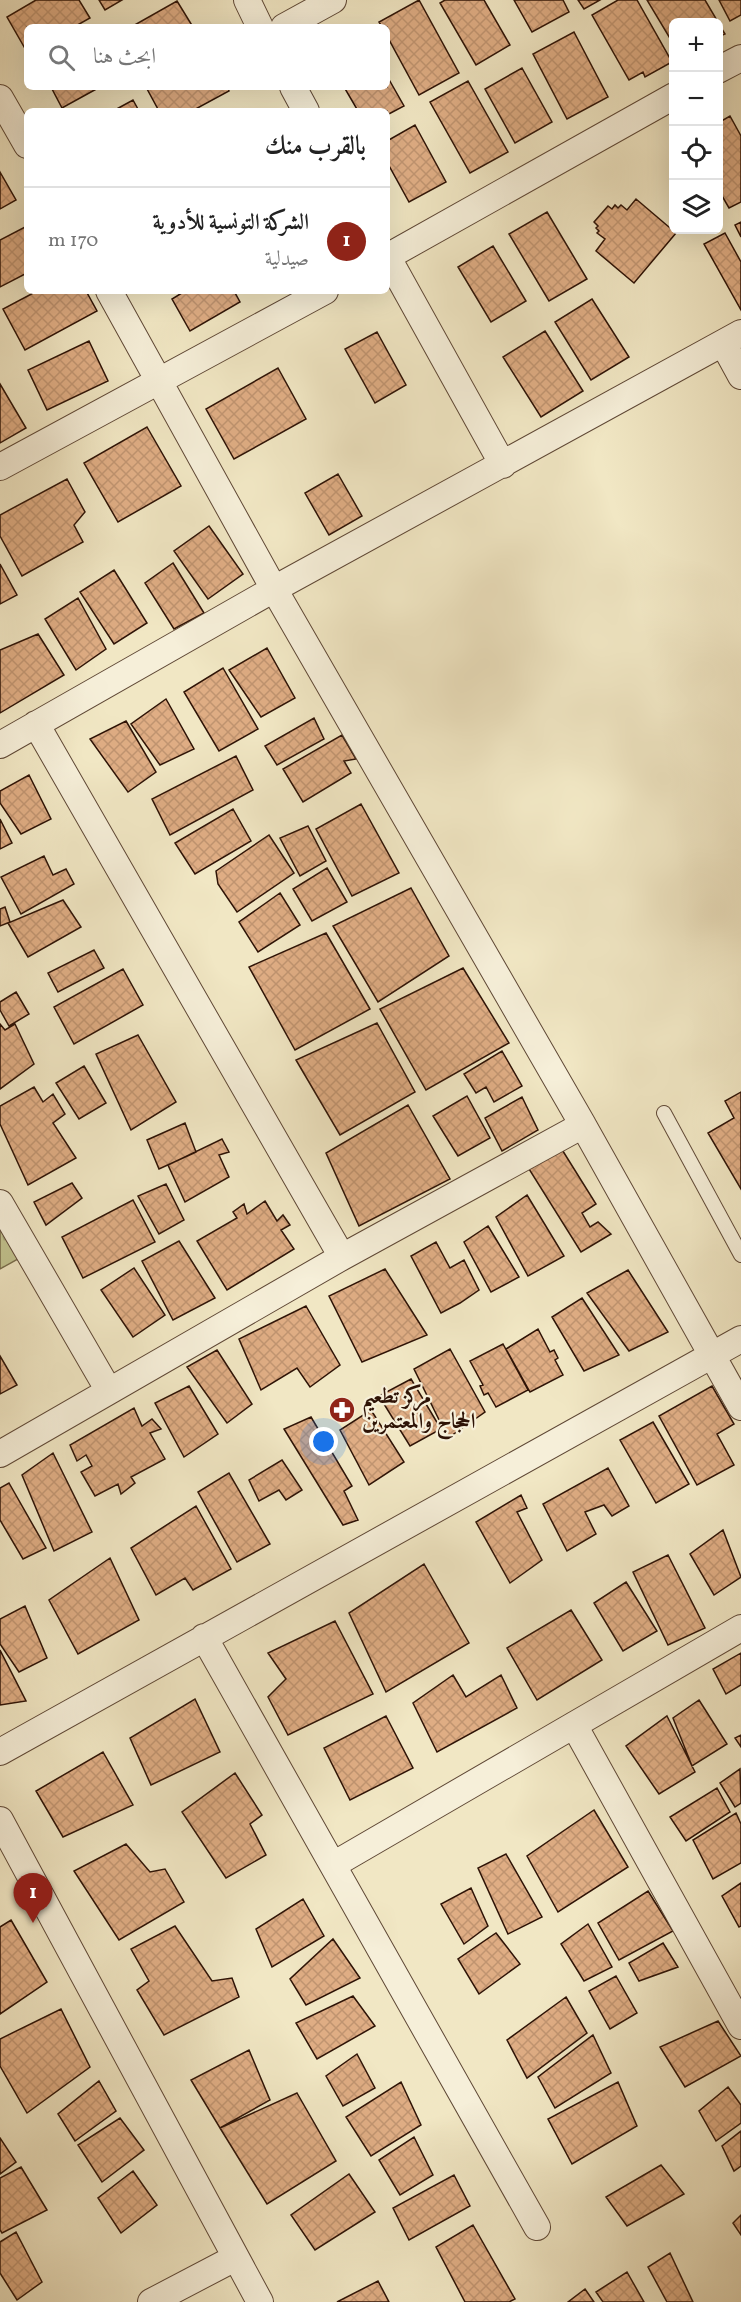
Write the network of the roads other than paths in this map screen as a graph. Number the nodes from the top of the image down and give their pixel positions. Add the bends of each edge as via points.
1 (246, 0) edge
2 (333, 0) edge
3 (258, 24) edge
4 (289, 24) edge
5 (741, 58) edge
6 (723, 67) edge
7 (295, 90) edge
8 (0, 98) edge
9 (669, 99) edge
10 (304, 108) edge
11 (24, 140) edge
12 (390, 255) edge
13 (390, 262) edge
14 (111, 294) edge
15 (320, 294) edge
16 (732, 338) edge
17 (741, 376) edge
18 (160, 381) junction
19 (503, 465) junction
20 (0, 467) edge
21 (274, 589) junction
22 (36, 724) junction
23 (0, 745) edge
24 (664, 1113) dead end
25 (583, 1125) junction
26 (0, 1203) edge
27 (741, 1255) edge
28 (342, 1257) junction
29 (741, 1339) edge
30 (712, 1355) junction
31 (109, 1390) junction
32 (741, 1407) edge
33 (0, 1454) edge
34 (741, 1628) edge
35 (204, 1637) junction
36 (574, 1725) junction
37 (0, 1752) edge
38 (0, 1820) edge
39 (333, 1865) junction
40 (741, 2026) edge
41 (537, 2227) dead end
42 (235, 2258) junction
43 (151, 2302) edge
44 (260, 2302) edge

1 - 3 street
2 - 4 street
5 - 6 street
7 - 10 street
8 - 11 street
9 - 12 street
13 - 19 street
14 - 18 street
15 - 18 street
16 - 17 street
16 - 19 street
18 - 20 street
18 - 21 street
19 - 21 street
21 - 22 street
21 - 25 street
22 - 23 street
22 - 28 street
24 - 27 lane
25 - 28 street
25 - 30 street
26 - 31 street
28 - 31 street
29 - 30 street
30 - 32 street
30 - 35 street
31 - 33 street
34 - 36 street
35 - 37 street
35 - 39 street
36 - 39 street
36 - 40 street
38 - 42 street
39 - 41 street
42 - 43 street
42 - 44 street

